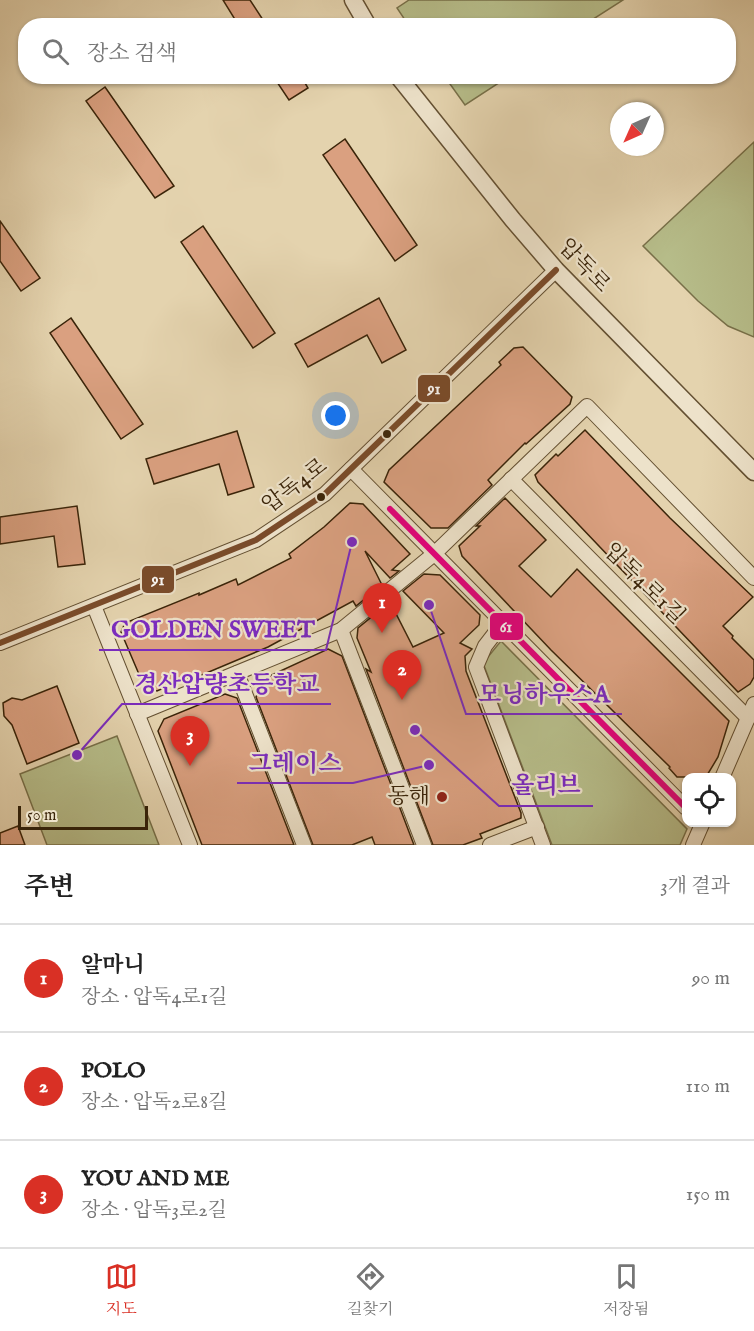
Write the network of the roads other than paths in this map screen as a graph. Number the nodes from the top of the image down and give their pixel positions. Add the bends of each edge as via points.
1 (353, 0) edge
2 (363, 18) edge
3 (404, 84) edge
4 (556, 270) junction
5 (351, 469) junction
6 (754, 472) edge
7 (511, 479) junction
8 (434, 554) junction
9 (754, 578) edge
10 (94, 606) junction
11 (502, 624) junction
12 (341, 630) junction
13 (0, 643) edge
14 (237, 673) junction
15 (754, 704) edge
16 (137, 714) junction
17 (748, 718) junction
18 (724, 773) edge
19 (682, 803) edge
20 (700, 827) edge
21 (537, 828) junction
22 (190, 845) edge
23 (304, 845) edge
24 (424, 845) edge
25 (490, 845) edge
26 (543, 845) edge
27 (693, 845) edge

1 - 2 street
3 - 4 street, 압독로
4 - 5 street, 압독4로
4 - 6 street, 압독로
5 - 8 street
5 - 10 street, 압독4로 via 325,494 256,540
7 - 8 street
7 - 9 street via 587,406
7 - 17 street, 압독4로1길
8 - 11 street
8 - 12 street
10 - 13 street, 압독4로
10 - 16 street
11 - 19 street
11 - 21 street via 484,646 476,667
12 - 14 street
12 - 24 street
14 - 16 street
14 - 23 street
15 - 17 street
16 - 22 street
17 - 18 street
20 - 27 street
21 - 25 street
21 - 26 street

